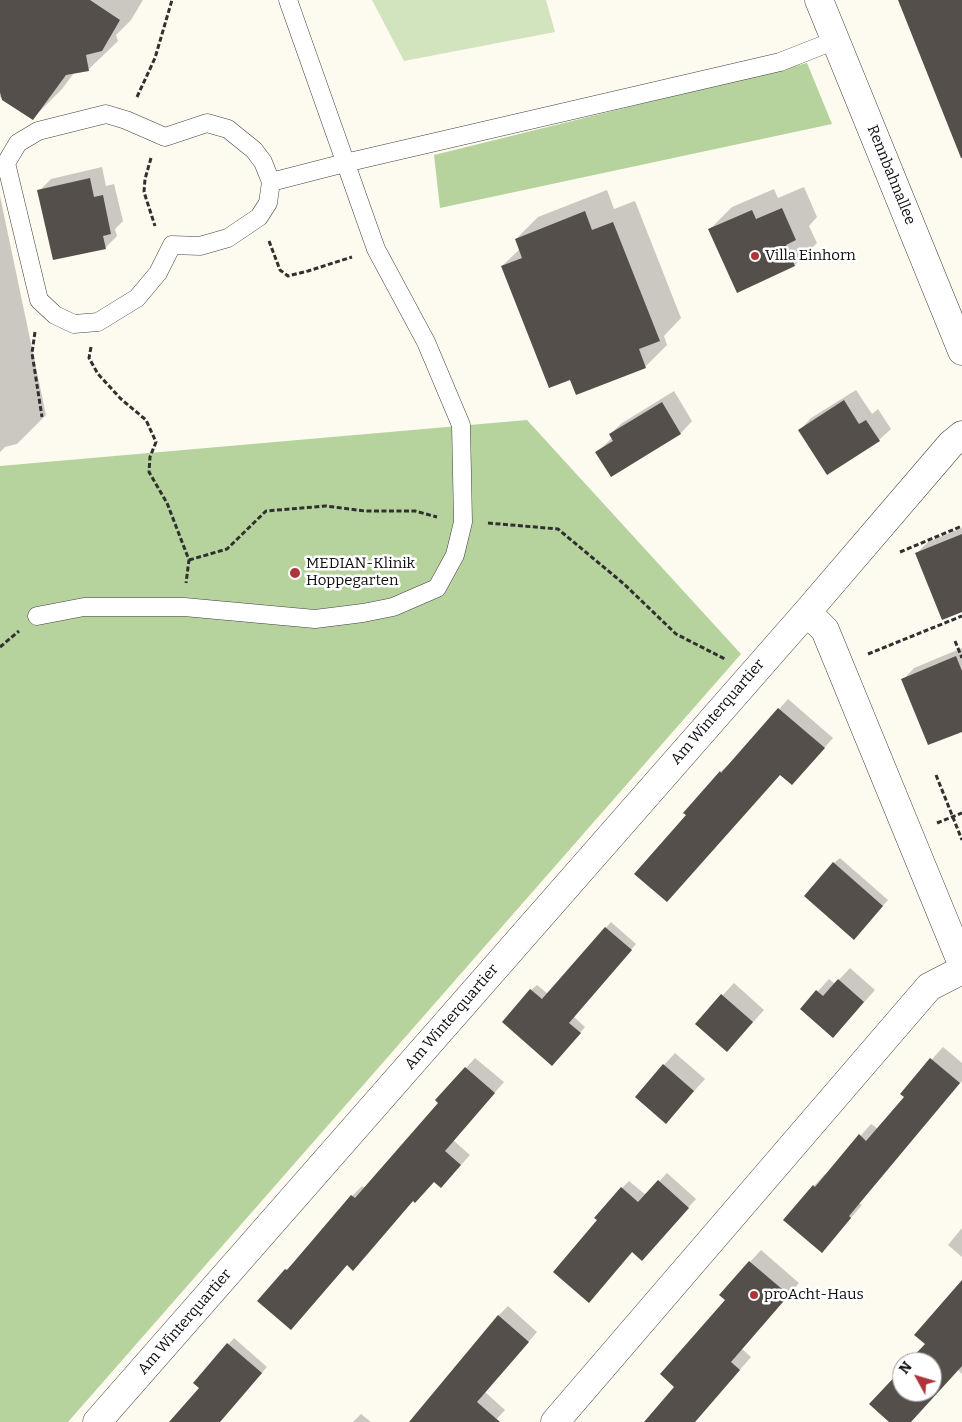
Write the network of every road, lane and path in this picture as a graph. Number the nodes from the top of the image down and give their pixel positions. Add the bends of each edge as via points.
1 (172, 0) edge
2 (288, 0) edge
3 (819, 0) edge
4 (836, 40) junction
5 (126, 120) junction
6 (165, 136) junction
7 (345, 163) junction
8 (271, 182) junction
9 (259, 217) junction
10 (172, 245) junction
11 (376, 248) junction
12 (39, 300) junction
13 (98, 322) junction
14 (962, 351) edge
15 (42, 418) dead end
16 (962, 435) edge
17 (962, 526) edge
18 (898, 553) dead end
19 (184, 608) junction
20 (807, 612) junction
21 (37, 616) dead end
22 (962, 616) edge
23 (955, 641) dead end
24 (962, 658) edge
25 (840, 666) junction
26 (936, 775) dead end
27 (962, 840) edge
28 (962, 964) edge
29 (962, 970) edge
30 (98, 1422) edge
31 (555, 1422) edge

1 - 5 path via 155,58
2 - 7 lane
3 - 4 street, Rennbahnallee
4 - 7 lane via 780,62
4 - 14 street, Rennbahnallee
5 - 6 lane
5 - 12 lane via 106,114 38,131 18,143 6,163
6 - 8 lane via 207,124 228,128 254,150
6 - 10 path via 150,159 144,192 153,223
7 - 8 lane
7 - 11 lane
8 - 9 lane via 268,203
9 - 10 lane via 228,238 200,246
9 - 11 path via 280,270 288,276
10 - 13 lane via 158,273 137,298
11 - 19 lane via 426,342 461,425 463,522 455,555 437,588 393,607 363,613 315,619
12 - 13 lane via 55,315 74,324
12 - 15 path via 32,353
13 - 19 path via 89,358 98,374 146,420 156,442 149,472 167,503 189,560
16 - 20 street, Am Winterquartier
17 - 18 path
19 - 21 lane via 84,607
20 - 25 street via 825,630
20 - 30 street, Am Winterquartier
22 - 25 path
23 - 24 path
25 - 28 street
26 - 27 path
29 - 31 street via 929,987

